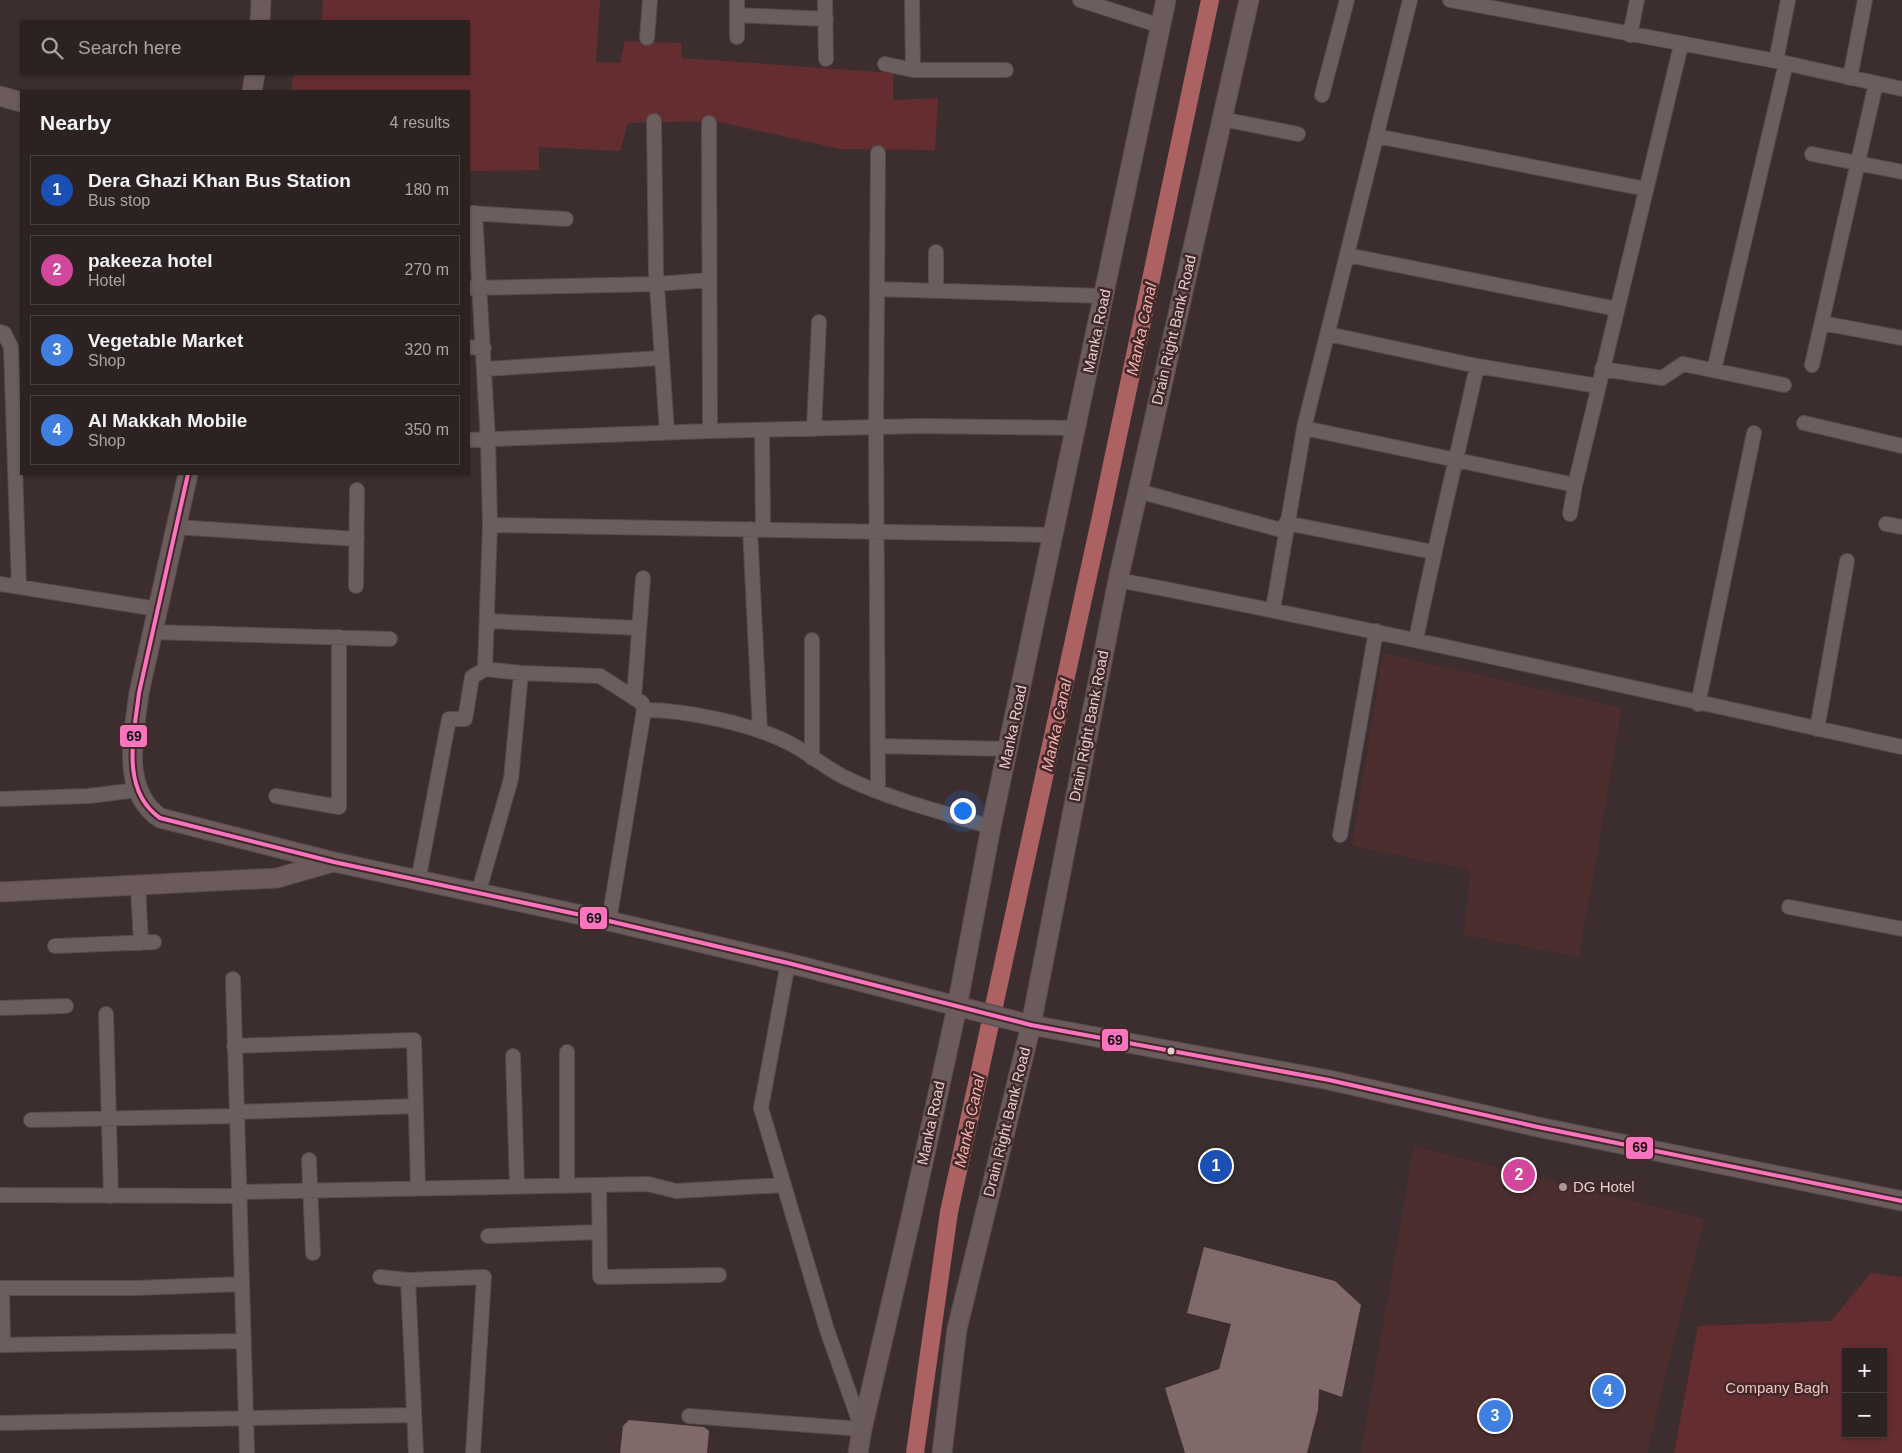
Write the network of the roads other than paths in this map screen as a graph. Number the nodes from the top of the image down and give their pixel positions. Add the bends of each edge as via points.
1 (261, 0) edge
2 (650, 0) edge
3 (737, 0) edge
4 (825, 0) edge
5 (912, 0) edge
6 (1080, 0) edge
7 (1166, 0) edge
8 (1248, 0) edge
9 (1347, 0) edge
10 (1410, 0) edge
11 (1450, 0) edge
12 (1637, 0) edge
13 (1788, 0) edge
14 (1865, 0) edge
15 (1493, 4) edge
16 (737, 15) junction
17 (826, 19) junction
18 (260, 20) edge
19 (1161, 26) junction
20 (1630, 34) junction
21 (737, 37) dead end
22 (647, 38) dead end
23 (1681, 45) junction
24 (826, 59) dead end
25 (1781, 62) junction
26 (885, 64) dead end
27 (912, 70) junction
28 (1006, 70) dead end
29 (255, 75) edge
30 (1850, 78) junction
31 (1876, 83) junction
32 (1902, 89) edge
33 (252, 90) edge
34 (1322, 95) dead end
35 (0, 96) edge
36 (20, 102) edge
37 (1222, 119) junction
38 (654, 121) dead end
39 (709, 123) dead end
40 (1298, 134) dead end
41 (1376, 136) junction
42 (878, 153) dead end
43 (1812, 154) dead end
44 (1857, 163) junction
45 (1902, 172) edge
46 (1646, 189) junction
47 (472, 213) edge
48 (566, 219) dead end
49 (936, 252) dead end
50 (1348, 255) junction
51 (709, 280) junction
52 (656, 284) junction
53 (474, 289) edge
54 (877, 289) junction
55 (936, 291) junction
56 (1104, 296) junction
57 (1617, 309) junction
58 (819, 322) dead end
59 (1822, 323) junction
60 (0, 332) edge
61 (1328, 334) junction
62 (1902, 338) edge
63 (470, 347) edge
64 (484, 348) junction
65 (661, 358) junction
66 (1812, 365) dead end
67 (1477, 366) junction
68 (485, 369) junction
69 (1602, 369) junction
70 (1714, 370) junction
71 (1784, 385) dead end
72 (1598, 386) junction
73 (1804, 423) dead end
74 (876, 428) junction
75 (1077, 428) junction
76 (1304, 428) junction
77 (814, 429) junction
78 (762, 430) junction
79 (710, 431) junction
80 (667, 432) junction
81 (1754, 433) dead end
82 (470, 440) edge
83 (488, 441) junction
84 (1902, 446) edge
85 (1457, 460) junction
86 (188, 475) edge
87 (1575, 485) junction
88 (357, 490) dead end
89 (1138, 491) junction
90 (1570, 514) dead end
91 (1886, 524) dead end
92 (490, 525) junction
93 (176, 527) junction
94 (1286, 527) junction
95 (1902, 528) edge
96 (757, 529) junction
97 (878, 530) junction
98 (1054, 535) junction
99 (357, 539) junction
100 (1434, 552) junction
101 (1847, 561) dead end
102 (643, 578) dead end
103 (1118, 580) junction
104 (0, 584) edge
105 (356, 586) dead end
106 (19, 587) junction
107 (157, 609) junction
108 (1272, 609) junction
109 (488, 621) junction
110 (638, 628) junction
111 (1376, 631) junction
112 (152, 632) junction
113 (338, 637) junction
114 (390, 638) dead end
115 (812, 640) dead end
116 (1416, 640) junction
117 (485, 669) junction
118 (521, 673) junction
119 (634, 698) junction
120 (1698, 704) junction
121 (644, 710) junction
122 (1817, 729) junction
123 (760, 731) junction
124 (878, 746) junction
125 (1902, 747) edge
126 (1008, 749) junction
127 (812, 758) junction
128 (137, 790) junction
129 (878, 791) junction
130 (276, 796) dead end
131 (0, 799) edge
132 (991, 827) junction
133 (1340, 835) dead end
134 (334, 862) junction
135 (418, 880) junction
136 (138, 886) junction
137 (0, 892) edge
138 (478, 894) junction
139 (1789, 907) dead end
140 (610, 921) junction
141 (1902, 929) edge
142 (55, 946) dead end
143 (788, 963) junction
144 (233, 979) dead end
145 (66, 1006) dead end
146 (956, 1006) junction
147 (0, 1008) edge
148 (106, 1014) dead end
149 (1031, 1025) junction
150 (234, 1046) junction
151 (566, 1052) dead end
152 (513, 1056) dead end
153 (416, 1106) junction
154 (237, 1114) junction
155 (109, 1119) junction
156 (32, 1120) dead end
157 (309, 1160) dead end
158 (599, 1185) junction
159 (784, 1185) junction
160 (518, 1186) junction
161 (567, 1186) junction
162 (418, 1188) junction
163 (311, 1191) junction
164 (239, 1194) junction
165 (0, 1195) edge
166 (111, 1196) junction
167 (1902, 1199) edge
168 (599, 1232) junction
169 (488, 1236) dead end
170 (313, 1253) dead end
171 (720, 1275) dead end
172 (380, 1277) dead end
173 (408, 1280) junction
174 (242, 1284) junction
175 (244, 1341) junction
176 (2, 1345) edge
177 (414, 1415) junction
178 (689, 1416) dead end
179 (246, 1419) junction
180 (0, 1423) edge
181 (862, 1429) junction
182 (247, 1453) edge
183 (416, 1453) edge
184 (472, 1453) edge
185 (858, 1453) edge
186 (942, 1453) edge

1 - 18 main road
2 - 22 street
3 - 16 street
4 - 17 street
5 - 27 street
6 - 19 street
7 - 19 main road, Manka Road
8 - 37 main road, Drain Right Bank Road
9 - 34 street
10 - 41 street
11 - 15 street
12 - 20 street
13 - 25 street
14 - 30 street
15 - 20 street
16 - 17 street
16 - 21 street
17 - 24 street
19 - 56 main road, Manka Road
20 - 23 street
23 - 25 street
23 - 46 street
25 - 30 street
25 - 70 street
26 - 27 street
27 - 28 street
29 - 33 main road
30 - 31 street
31 - 32 street
31 - 44 street
35 - 36 main road
37 - 40 street
37 - 89 main road, Drain Right Bank Road
38 - 52 street
39 - 51 street
41 - 46 street
41 - 50 street
42 - 54 street
43 - 44 street
44 - 45 street
44 - 59 street
46 - 57 street
47 - 48 street
47 - 53 street
49 - 55 street
50 - 57 street
50 - 61 street
51 - 52 street
51 - 79 street
52 - 53 street
52 - 65 street
53 - 64 street
54 - 55 street
54 - 74 street
55 - 56 street
56 - 75 main road, Manka Road
57 - 69 street
58 - 77 street
59 - 62 street
59 - 66 street
60 - 106 street via 12,347
61 - 67 street
61 - 76 street
63 - 64 street
64 - 68 street
65 - 68 street
65 - 80 street
67 - 72 street
67 - 85 street
68 - 83 street
69 - 70 street via 1662,378 1683,364
69 - 72 street
70 - 71 street
72 - 87 street
73 - 84 street
74 - 75 street
74 - 77 street
74 - 97 street
75 - 98 main road, Manka Road
76 - 85 street
76 - 94 street
77 - 78 street
78 - 79 street
78 - 96 street
79 - 80 street
80 - 83 street
81 - 120 street
82 - 83 street
83 - 92 street
85 - 87 street
85 - 100 street
86 - 93 main road
87 - 90 street
88 - 99 street
89 - 94 street
89 - 103 main road, Drain Right Bank Road
91 - 95 street
92 - 96 street
92 - 109 street
93 - 99 street
93 - 107 main road
94 - 100 street
94 - 108 street
96 - 97 street
96 - 123 street
97 - 98 street
97 - 124 street
98 - 126 main road, Manka Road
99 - 105 street
100 - 116 street
101 - 122 street
102 - 110 street
103 - 108 street
103 - 149 main road, Drain Right Bank Road
104 - 106 street
106 - 107 street
107 - 112 main road
108 - 111 street
109 - 110 street
109 - 117 street
110 - 119 street
111 - 116 street
111 - 133 street
112 - 113 street
112 - 128 main road via 135,726 133,769
113 - 114 street
113 - 130 street via 339,807
115 - 127 street
116 - 120 street
117 - 118 street
117 - 135 street via 472,677 465,719 449,719
118 - 119 street via 600,676
118 - 138 street via 511,779
119 - 121 street via 642,703
120 - 122 street
121 - 123 street via 674,710
121 - 140 street
122 - 125 street
123 - 127 street via 793,745
124 - 126 street
124 - 129 street
126 - 132 main road, Manka Road
127 - 129 street via 846,778
128 - 131 street via 88,796
128 - 134 main road via 150,811 160,818
129 - 132 street
132 - 146 main road, Manka Road
134 - 135 main road
134 - 136 main road via 277,878
135 - 138 main road
136 - 137 main road
136 - 142 street via 148,943
138 - 140 main road
139 - 141 street
140 - 143 main road
143 - 146 main road
143 - 159 street via 761,1108
144 - 150 street
145 - 147 street
146 - 149 main road
146 - 181 main road, Manka Road
148 - 155 street
149 - 167 main road via 1329,1080 1538,1127
149 - 186 main road, Drain Right Bank Road via 958,1329
150 - 153 street via 414,1040
150 - 154 street
151 - 161 street
152 - 160 street
153 - 154 street
153 - 162 street
154 - 155 street
154 - 164 street
155 - 156 street
155 - 166 street
157 - 163 street
158 - 159 street via 648,1184 676,1191
158 - 161 street
158 - 168 street
159 - 181 street via 827,1330
160 - 161 street
160 - 162 street
162 - 163 street
163 - 164 street
163 - 170 street
164 - 166 street
164 - 174 street
165 - 166 street
168 - 169 street
168 - 171 street via 600,1277
172 - 173 street
173 - 177 street
173 - 184 street via 484,1277
174 - 175 street
174 - 176 street via 2,1288
175 - 176 street
175 - 179 street
177 - 179 street
177 - 183 street
178 - 181 street
179 - 180 street
179 - 182 street
181 - 185 main road, Manka Road

